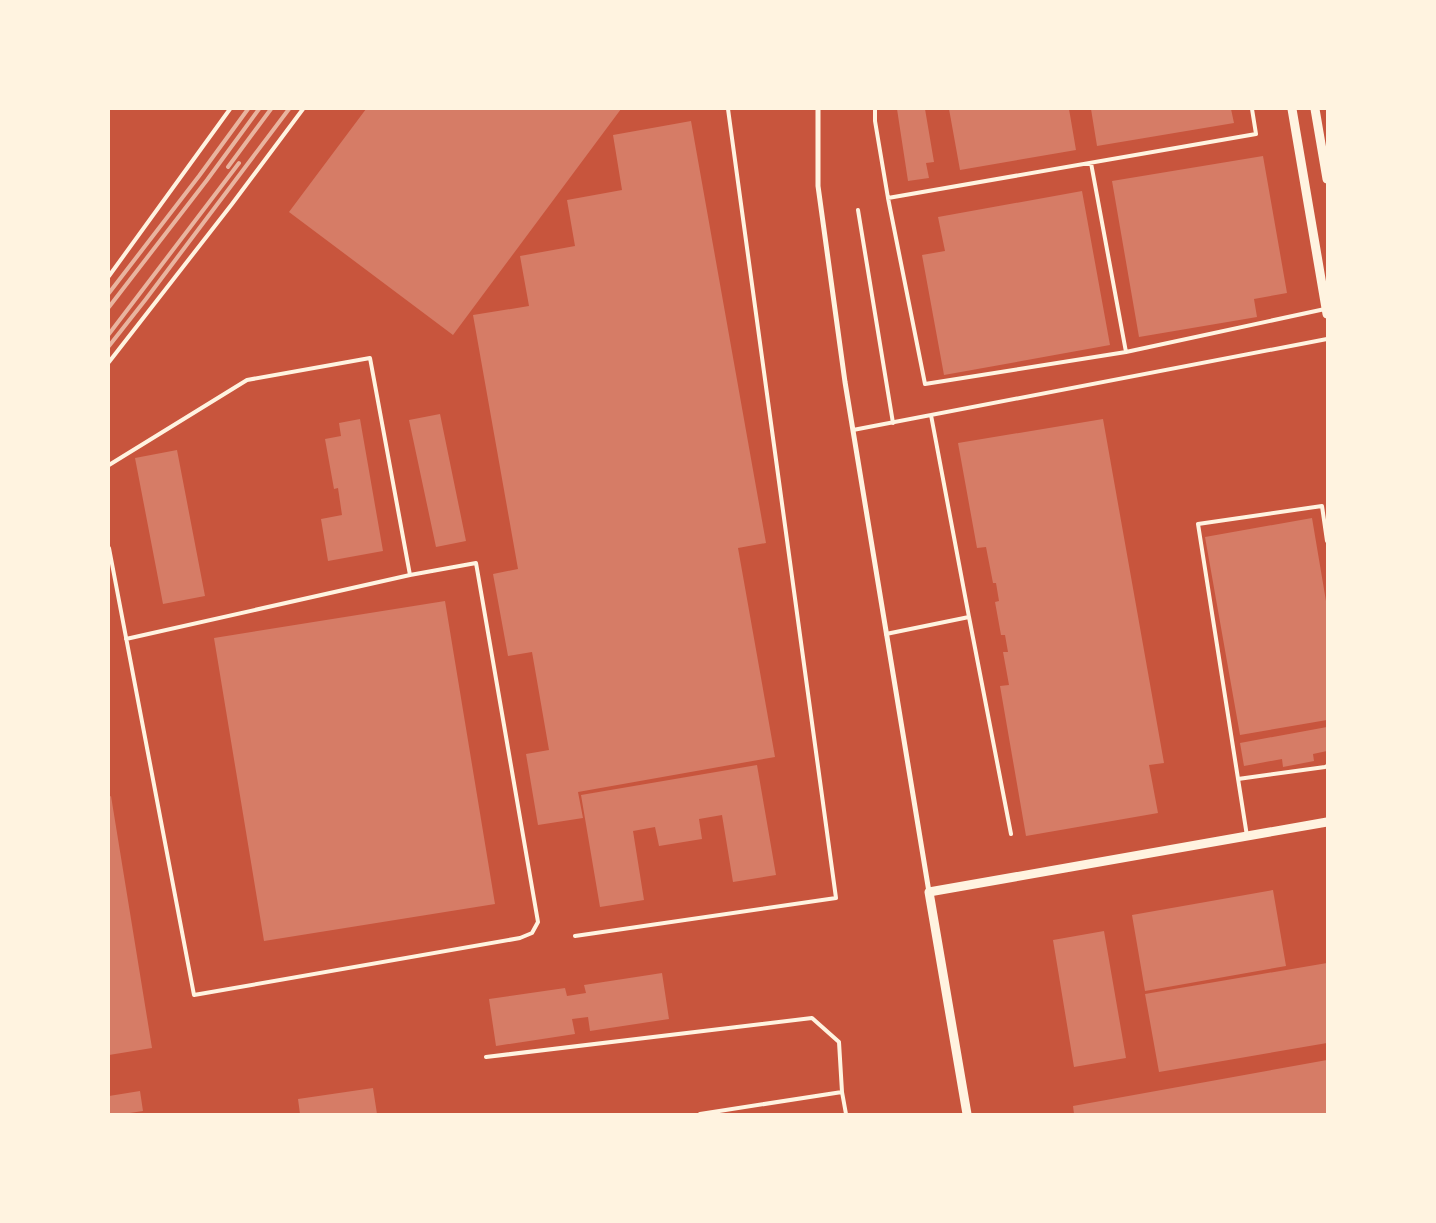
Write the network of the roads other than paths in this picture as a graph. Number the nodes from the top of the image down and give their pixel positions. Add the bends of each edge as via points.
1 (230, 109) edge
2 (303, 109) edge
3 (728, 109) edge
4 (818, 109) edge
5 (875, 109) edge
6 (1252, 109) edge
7 (1292, 109) edge
8 (1315, 109) edge
9 (1092, 163) junction
10 (1327, 179) edge
11 (888, 198) junction
12 (858, 210) dead end
13 (109, 276) edge
14 (1327, 312) edge
15 (1327, 340) edge
16 (1126, 352) junction
17 (109, 362) edge
18 (931, 415) junction
19 (893, 423) junction
20 (853, 430) junction
21 (109, 465) edge
22 (1327, 540) edge
23 (109, 548) edge
24 (410, 575) junction
25 (969, 617) junction
26 (886, 634) junction
27 (126, 639) junction
28 (1327, 766) edge
29 (1238, 778) junction
30 (1327, 822) edge
31 (1011, 834) dead end
32 (1247, 836) junction
33 (928, 892) junction
34 (575, 936) dead end
35 (486, 1057) dead end
36 (842, 1092) junction
37 (700, 1114) edge
38 (846, 1114) edge
39 (967, 1114) edge

1 - 13 lane
2 - 17 lane
3 - 34 lane via 836,898
4 - 20 street via 818,186
5 - 11 lane
6 - 9 lane via 1256,134
7 - 14 street
8 - 10 street
9 - 11 lane
9 - 16 lane
11 - 16 lane via 925,384
12 - 19 lane
14 - 16 lane
15 - 18 lane
18 - 19 lane
18 - 25 lane
19 - 20 lane
20 - 26 street
21 - 24 lane via 247,380 370,358
22 - 29 lane via 1322,506 1198,524
23 - 27 lane
24 - 27 lane
24 - 27 lane via 476,563 538,922 532,933 520,938 194,995
25 - 26 lane
25 - 31 lane
26 - 33 street
28 - 29 lane
29 - 32 lane
30 - 32 street
32 - 33 street
33 - 39 street
35 - 36 lane via 812,1018 839,1042
36 - 37 lane
36 - 38 lane

